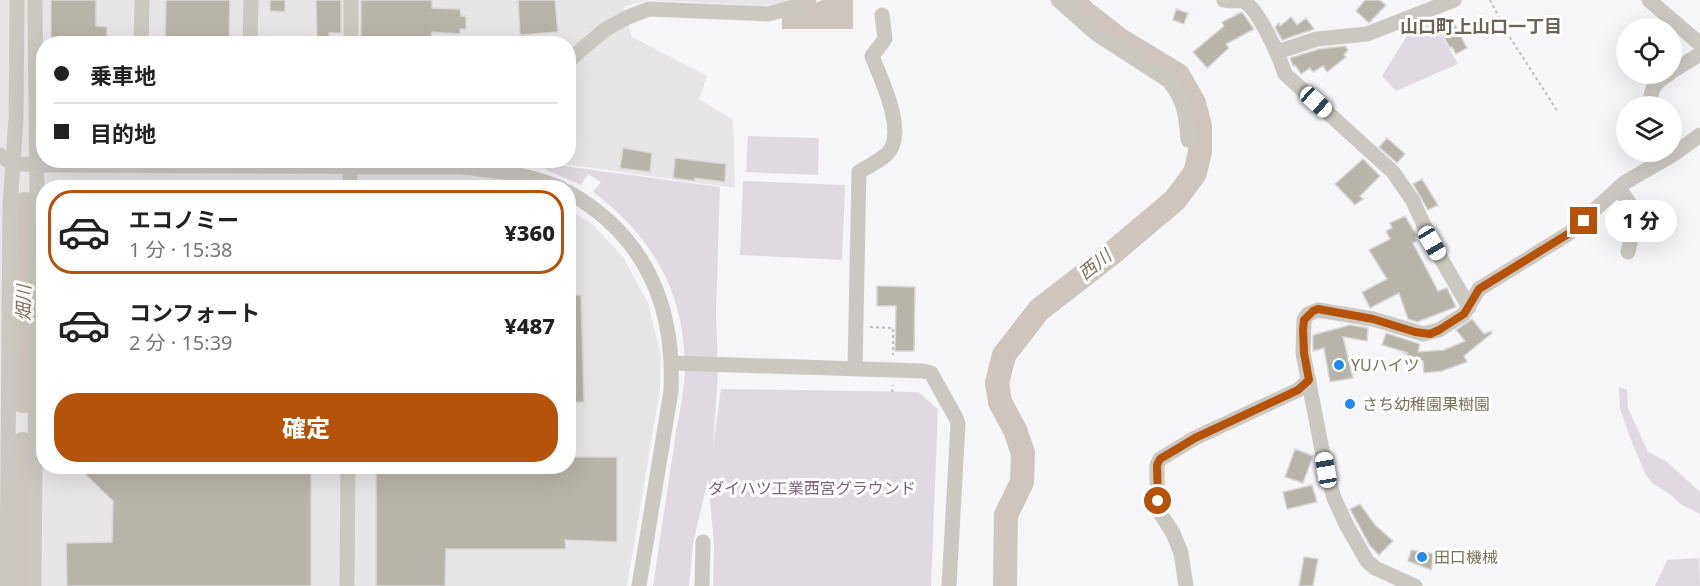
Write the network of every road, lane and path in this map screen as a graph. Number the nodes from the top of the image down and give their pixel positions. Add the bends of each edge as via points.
1 (17, 0) edge
2 (35, 0) edge
3 (142, 0) edge
4 (250, 0) edge
5 (351, 0) edge
6 (809, 0) edge
7 (1058, 0) edge
8 (1224, 0) edge
9 (1454, 0) edge
10 (1490, 0) edge
11 (1649, 0) edge
12 (882, 15) dead end
13 (141, 36) edge
14 (250, 36) edge
15 (351, 36) edge
16 (1700, 44) edge
17 (1277, 52) junction
18 (1700, 54) edge
19 (576, 55) edge
20 (1682, 65) edge
21 (1558, 112) dead end
22 (1700, 135) edge
23 (1188, 140) dead end
24 (0, 155) edge
25 (13, 164) junction
26 (35, 164) junction
27 (512, 168) edge
28 (0, 174) edge
29 (542, 180) edge
30 (36, 184) edge
31 (1618, 188) junction
32 (576, 196) edge
33 (1628, 252) dead end
34 (1469, 307) junction
35 (855, 327) junction
36 (672, 363) junction
37 (855, 369) junction
38 (893, 370) junction
39 (1309, 380) junction
40 (892, 392) dead end
41 (9, 421) junction
42 (36, 422) joint
43 (348, 474) edge
44 (703, 542) dead end
45 (7, 586) edge
46 (34, 586) edge
47 (346, 586) edge
48 (639, 586) edge
49 (702, 586) edge
50 (949, 586) edge
51 (1186, 586) edge
52 (1415, 586) edge

1 - 25 street
2 - 26 street
3 - 13 street
4 - 14 street
5 - 15 street
6 - 19 street via 768,14 649,9 606,29
7 - 23 street via 1095,33 1169,81 1186,111
8 - 17 street via 1242,1 1254,10
9 - 17 street via 1367,34 1317,39
10 - 21 path
11 - 16 street
12 - 35 street via 885,39 872,56 895,120 894,139 888,153 859,172
17 - 34 street via 1285,74 1393,172
18 - 20 street
22 - 31 street
24 - 25 street
25 - 26 street
25 - 28 street
25 - 41 street
26 - 30 street
27 - 29 street
31 - 33 street via 1643,223 1632,233
31 - 34 street via 1568,234 1479,289
32 - 36 street via 618,229 650,274 666,317
34 - 39 street via 1430,334 1373,319 1313,311 1304,320 1303,330
35 - 37 street
35 - 38 path via 893,328
36 - 37 street
36 - 48 street
37 - 38 street
38 - 40 path
38 - 50 street via 931,373 956,417
39 - 51 street via 1290,394 1195,438 1160,459 1160,513 1181,553
39 - 52 street via 1326,470 1347,526 1367,561
41 - 42 street
41 - 45 street
42 - 46 street
43 - 47 street
44 - 49 street

